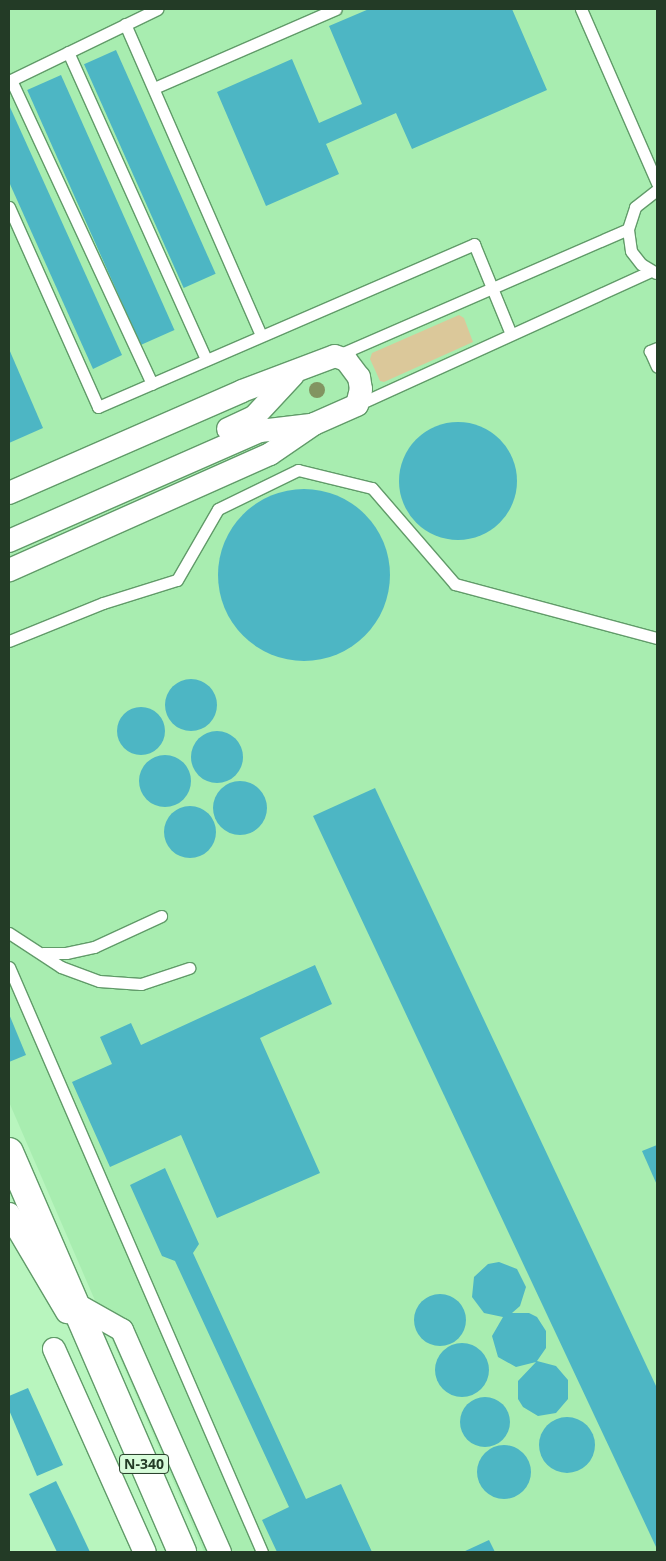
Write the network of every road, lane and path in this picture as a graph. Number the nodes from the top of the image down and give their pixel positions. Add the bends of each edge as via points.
1 (156, 9) edge
2 (336, 9) edge
3 (581, 9) edge
4 (125, 24) junction
5 (68, 52) junction
6 (10, 80) edge
7 (154, 88) junction
8 (657, 183) edge
9 (657, 190) edge
10 (9, 207) edge
11 (628, 229) junction
12 (654, 272) edge
13 (492, 288) junction
14 (261, 334) junction
15 (511, 334) junction
16 (657, 348) edge
17 (336, 356) junction
18 (206, 359) junction
19 (657, 368) edge
20 (293, 374) junction
21 (152, 384) junction
22 (357, 405) junction
23 (314, 424) junction
24 (9, 493) edge
25 (9, 525) edge
26 (9, 541) edge
27 (9, 570) edge
28 (657, 638) edge
29 (9, 641) edge
30 (160, 916) dead end
31 (9, 933) edge
32 (43, 953) junction
33 (9, 968) edge
34 (189, 968) dead end
35 (9, 1152) edge
36 (9, 1214) edge
37 (74, 1303) junction
38 (54, 1349) dead end
39 (106, 1376) junction
40 (145, 1552) edge
41 (182, 1552) edge
42 (220, 1552) edge
43 (262, 1552) edge

1 - 4 lane
2 - 7 lane
3 - 8 lane
4 - 5 lane
4 - 7 lane
5 - 6 lane
5 - 18 lane
6 - 21 lane
7 - 14 lane
9 - 11 lane via 635,207
10 - 21 lane via 98,407
11 - 12 lane via 632,251
11 - 13 lane
12 - 15 lane
13 - 14 lane via 474,244
13 - 15 lane
13 - 17 lane
14 - 18 lane
15 - 22 lane
16 - 19 lane via 650,351
17 - 20 street
17 - 22 street via 346,360 359,377 361,389
18 - 21 lane
20 - 24 street via 242,391
20 - 25 street via 254,417
22 - 23 street
23 - 26 street via 260,431
23 - 27 street via 270,454
28 - 29 lane via 455,584 372,488 298,470 218,509 176,580 103,603
30 - 32 lane via 94,947 66,953
31 - 32 lane
32 - 34 lane via 61,967 99,981 141,984
33 - 43 lane
35 - 37 main road, N-340
36 - 39 street
37 - 39 main road, N-340
37 - 42 street via 122,1330
38 - 40 street
39 - 41 main road, N-340

